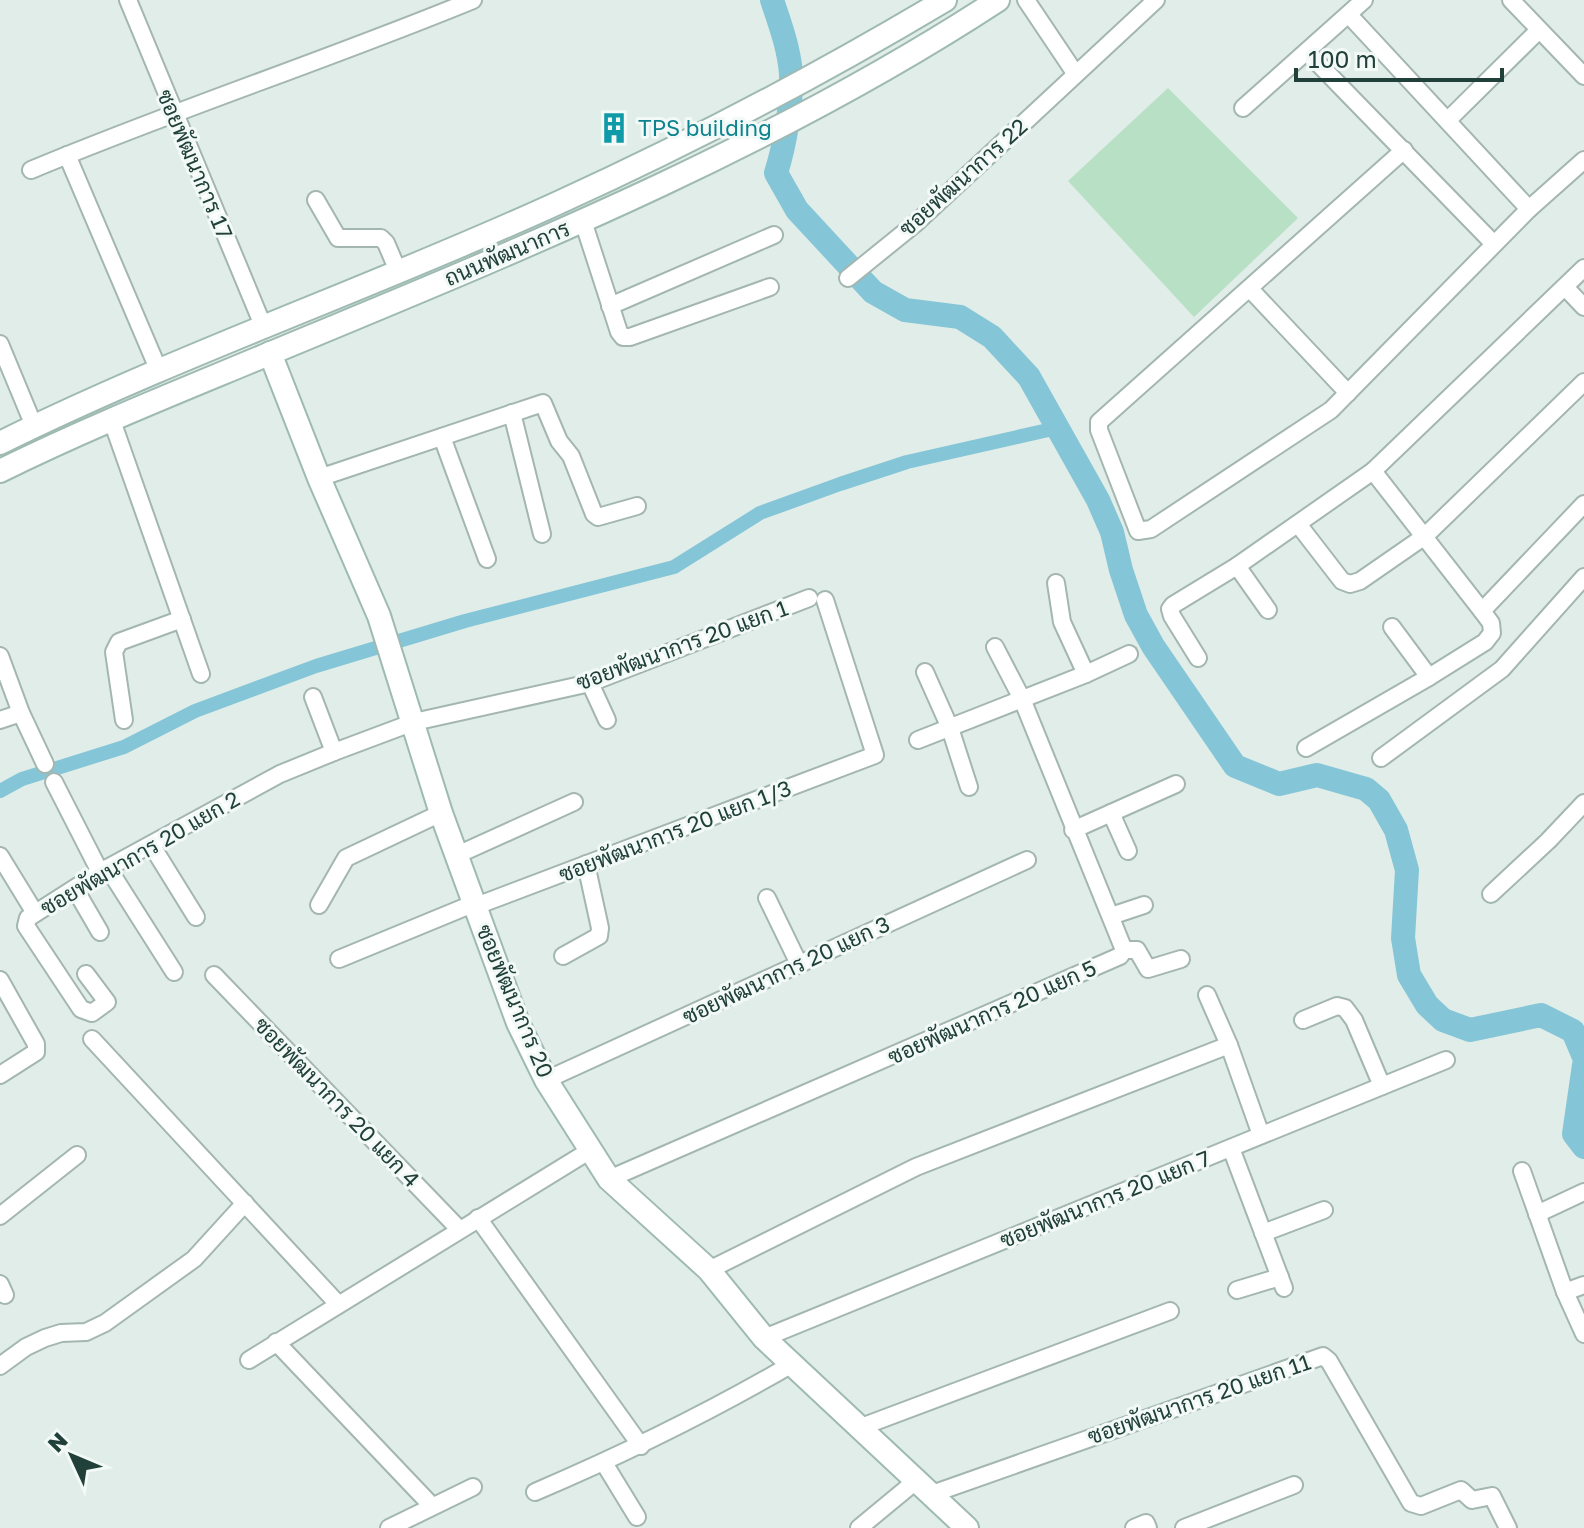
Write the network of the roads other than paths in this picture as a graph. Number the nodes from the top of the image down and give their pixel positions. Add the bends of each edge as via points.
1 (128, 0) edge
2 (473, 0) edge
3 (944, 0) edge
4 (998, 0) edge
5 (1026, 0) edge
6 (1156, 0) edge
7 (1364, 0) edge
8 (1511, 0) edge
9 (1349, 15) junction
10 (1539, 30) junction
11 (1307, 52) junction
12 (1075, 73) junction
13 (1584, 76) edge
14 (1243, 108) dead end
15 (173, 112) junction
16 (1448, 120) junction
17 (1404, 150) junction
18 (67, 155) junction
19 (1584, 160) edge
20 (31, 170) dead end
21 (316, 200) dead end
22 (1529, 209) junction
23 (583, 221) junction
24 (774, 235) dead end
25 (1494, 244) junction
26 (1584, 268) edge
27 (398, 271) junction
28 (849, 277) dead end
29 (770, 287) dead end
30 (1565, 287) junction
31 (1250, 289) junction
32 (610, 306) junction
33 (1584, 307) edge
34 (264, 328) junction
35 (0, 344) edge
36 (270, 353) junction
37 (159, 371) junction
38 (1584, 382) edge
39 (1348, 393) junction
40 (512, 413) junction
41 (111, 418) junction
42 (34, 426) junction
43 (442, 437) junction
44 (0, 443) edge
45 (0, 471) edge
46 (1373, 471) junction
47 (319, 478) junction
48 (1584, 504) edge
49 (637, 506) dead end
50 (1298, 524) junction
51 (542, 534) dead end
52 (1425, 536) junction
53 (487, 559) dead end
54 (1237, 566) junction
55 (1584, 577) edge
56 (1056, 583) dead end
57 (1268, 610) dead end
58 (1482, 611) junction
59 (182, 619) junction
60 (1392, 627) dead end
61 (995, 647) dead end
62 (1129, 654) dead end
63 (0, 656) edge
64 (1198, 658) dead end
65 (925, 672) dead end
66 (201, 674) dead end
67 (1086, 674) junction
68 (1429, 677) junction
69 (590, 683) junction
70 (313, 697) dead end
71 (1022, 699) junction
72 (21, 713) junction
73 (0, 720) edge
74 (124, 720) dead end
75 (607, 720) dead end
76 (414, 722) junction
77 (950, 728) junction
78 (918, 740) dead end
79 (1306, 748) dead end
80 (334, 752) junction
81 (875, 755) joint
82 (1381, 758) dead end
83 (45, 764) dead end
84 (54, 782) dead end
85 (1176, 784) dead end
86 (969, 787) dead end
87 (574, 802) dead end
88 (1584, 803) edge
89 (441, 813) junction
90 (1111, 813) junction
91 (1073, 830) junction
92 (152, 846) junction
93 (1128, 851) dead end
94 (457, 855) junction
95 (0, 856) edge
96 (1027, 860) dead end
97 (586, 864) junction
98 (104, 870) junction
99 (75, 889) junction
100 (1491, 894) dead end
101 (767, 898) dead end
102 (475, 904) junction
103 (319, 905) dead end
104 (1144, 905) dead end
105 (35, 913) junction
106 (1111, 916) junction
107 (196, 917) dead end
108 (100, 932) dead end
109 (1124, 950) junction
110 (563, 956) dead end
111 (339, 959) dead end
112 (1181, 959) dead end
113 (799, 964) junction
114 (174, 972) dead end
115 (86, 974) dead end
116 (214, 975) dead end
117 (0, 980) edge
118 (1207, 995) dead end
119 (6, 1005) edge
120 (1303, 1020) dead end
121 (92, 1039) dead end
122 (1229, 1045) junction
123 (1446, 1060) dead end
124 (0, 1075) edge
125 (546, 1080) junction
126 (1382, 1086) junction
127 (1261, 1135) junction
128 (1231, 1148) junction
129 (589, 1151) junction
130 (77, 1155) dead end
131 (1522, 1171) dead end
132 (609, 1179) junction
133 (1584, 1192) edge
134 (245, 1203) junction
135 (1324, 1210) dead end
136 (1537, 1214) junction
137 (0, 1216) edge
138 (478, 1218) junction
139 (459, 1229) junction
140 (1263, 1233) junction
141 (709, 1270) junction
142 (1584, 1285) edge
143 (1237, 1290) dead end
144 (1565, 1292) junction
145 (338, 1304) junction
146 (1170, 1311) dead end
147 (1584, 1334) edge
148 (764, 1338) junction
149 (276, 1342) junction
150 (249, 1360) dead end
151 (792, 1364) junction
152 (0, 1366) edge
153 (861, 1427) junction
154 (641, 1446) junction
155 (604, 1463) junction
156 (1294, 1485) dead end
157 (473, 1487) dead end
158 (925, 1487) junction
159 (535, 1492) dead end
160 (432, 1506) junction
161 (637, 1517) dead end
162 (963, 1527) edge
163 (389, 1528) edge
164 (859, 1528) edge
165 (1134, 1528) edge
166 (1148, 1528) edge
167 (1184, 1528) edge
168 (1508, 1528) edge

1 - 15 street, ซอยพัฒนาการ 17
2 - 15 street
3 - 27 main road, ถนนพัฒนาการ via 796,86 558,203
4 - 23 main road, ถนนพัฒนาการ via 801,114
5 - 12 street
6 - 12 street, ซอยพัฒนาการ 22
7 - 9 street
8 - 10 street
9 - 11 street
9 - 16 street
10 - 13 street
10 - 16 street
11 - 14 street
11 - 17 street
12 - 28 street, ซอยพัฒนาการ 22 via 916,223
15 - 18 street
15 - 34 street, ซอยพัฒนาการ 17
16 - 22 street
17 - 25 street
17 - 31 street
18 - 20 street
18 - 37 street
19 - 22 street
21 - 27 street via 338,238 381,238
22 - 25 street
23 - 32 street
23 - 36 main road, ถนนพัฒนาการ
24 - 32 street
25 - 39 street
26 - 30 street
27 - 34 main road, ถนนพัฒนาการ
29 - 32 street via 630,337 620,335
30 - 33 street
30 - 46 street
31 - 39 street
31 - 39 street via 1099,422 1137,530 1151,529 1331,410
34 - 37 main road, ถนนพัฒนาการ
35 - 42 street
36 - 41 main road, ถนนพัฒนาการ
36 - 47 main road, ซอยพัฒนาการ 20
37 - 42 main road, ถนนพัฒนาการ
38 - 52 street
40 - 43 street
40 - 49 street via 544,404 596,516
40 - 51 street
41 - 45 main road, ถนนพัฒนาการ
41 - 59 street
42 - 44 main road, ถนนพัฒนาการ
43 - 47 street
43 - 53 street
46 - 50 street
46 - 52 street
47 - 76 main road, ซอยพัฒนาการ 20 via 379,616
48 - 58 street
50 - 52 street via 1342,581 1350,584
50 - 54 street
52 - 58 street
54 - 57 street
54 - 64 street via 1170,609
55 - 82 street via 1502,669
56 - 67 street via 1062,622
58 - 68 street via 1492,628 1489,638
59 - 66 street
59 - 74 street via 116,646
60 - 68 street
61 - 71 street, ซอยพัฒนาการ 20 แยก 5
62 - 67 street
63 - 72 street
65 - 77 street
67 - 71 street
68 - 79 street
69 - 75 street
69 - 76 street, ซอยพัฒนาการ 20 แยก 1
69 - 81 street, ซอยพัฒนาการ 20 แยก 1 via 817,599
70 - 80 street
71 - 77 street
71 - 91 street, ซอยพัฒนาการ 20 แยก 5
72 - 73 street
72 - 83 street
76 - 80 street, ซอยพัฒนาการ 20 แยก 2
76 - 89 main road, ซอยพัฒนาการ 20
77 - 78 street
77 - 86 street
80 - 92 street, ซอยพัฒนาการ 20 แยก 2 via 280,774
81 - 97 street, ซอยพัฒนาการ 20 แยก 1/3
84 - 98 street
85 - 90 street
87 - 94 street
88 - 100 street
89 - 94 main road, ซอยพัฒนาการ 20
89 - 103 street via 346,858
90 - 91 street
90 - 93 street
91 - 106 street, ซอยพัฒนาการ 20 แยก 5
92 - 98 street, ซอยพัฒนาการ 20 แยก 2
92 - 107 street
94 - 102 main road, ซอยพัฒนาการ 20
95 - 105 street
96 - 113 street, ซอยพัฒนาการ 20 แยก 3
97 - 102 street, ซอยพัฒนาการ 20 แยก 1/3
97 - 110 street via 599,936
98 - 99 street, ซอยพัฒนาการ 20 แยก 2
98 - 114 street
99 - 105 street, ซอยพัฒนาการ 20 แยก 2
99 - 108 street
101 - 113 street
102 - 111 street, ซอยพัฒนาการ 20 แยก 1/3
102 - 125 main road, ซอยพัฒนาการ 20 via 518,1023
104 - 106 street
105 - 115 street, ซอยพัฒนาการ 20 แยก 2 via 26,926 81,1009 92,1013 107,1002
106 - 109 street, ซอยพัฒนาการ 20 แยก 5
109 - 112 street via 1137,950 1148,969
109 - 132 street, ซอยพัฒนาการ 20 แยก 5
113 - 125 street, ซอยพัฒนาการ 20 แยก 3
116 - 139 street, ซอยพัฒนาการ 20 แยก 4
117 - 119 street
118 - 122 street
119 - 124 street via 36,1044 36,1052
120 - 126 street via 1337,1006 1345,1008
121 - 134 street
122 - 127 street
122 - 141 street via 916,1167
123 - 126 street, ซอยพัฒนาการ 20 แยก 7
125 - 129 main road, ซอยพัฒนาการ 20
126 - 127 street, ซอยพัฒนาการ 20 แยก 7
127 - 128 street, ซอยพัฒนาการ 20 แยก 7
128 - 140 street
128 - 148 street, ซอยพัฒนาการ 20 แยก 7
129 - 132 main road, ซอยพัฒนาการ 20
129 - 138 street
130 - 137 street
131 - 136 street
132 - 141 main road, ซอยพัฒนาการ 20
133 - 136 street
134 - 145 street
134 - 152 street via 194,1259 105,1323 86,1332 45,1338
135 - 140 street
136 - 144 street
138 - 139 street
138 - 154 street
139 - 145 street
140 - 143 street via 1282,1282
141 - 148 main road, ซอยพัฒนาการ 20
142 - 144 street
144 - 147 street
145 - 149 street
146 - 153 street
148 - 151 main road, ซอยพัฒนาการ 20
149 - 150 street
149 - 160 street
151 - 153 main road, ซอยพัฒนาการ 20
151 - 154 street
153 - 158 main road, ซอยพัฒนาการ 20
154 - 155 street
155 - 159 street
155 - 161 street
156 - 167 street
157 - 160 street
158 - 162 main road, ซอยพัฒนาการ 20
158 - 164 street
158 - 168 street, ซอยพัฒนาการ 20 แยก 11 via 1323,1356 1411,1503 1421,1506 1461,1490 1472,1500 1492,1496
160 - 163 street
165 - 166 street via 1146,1523

